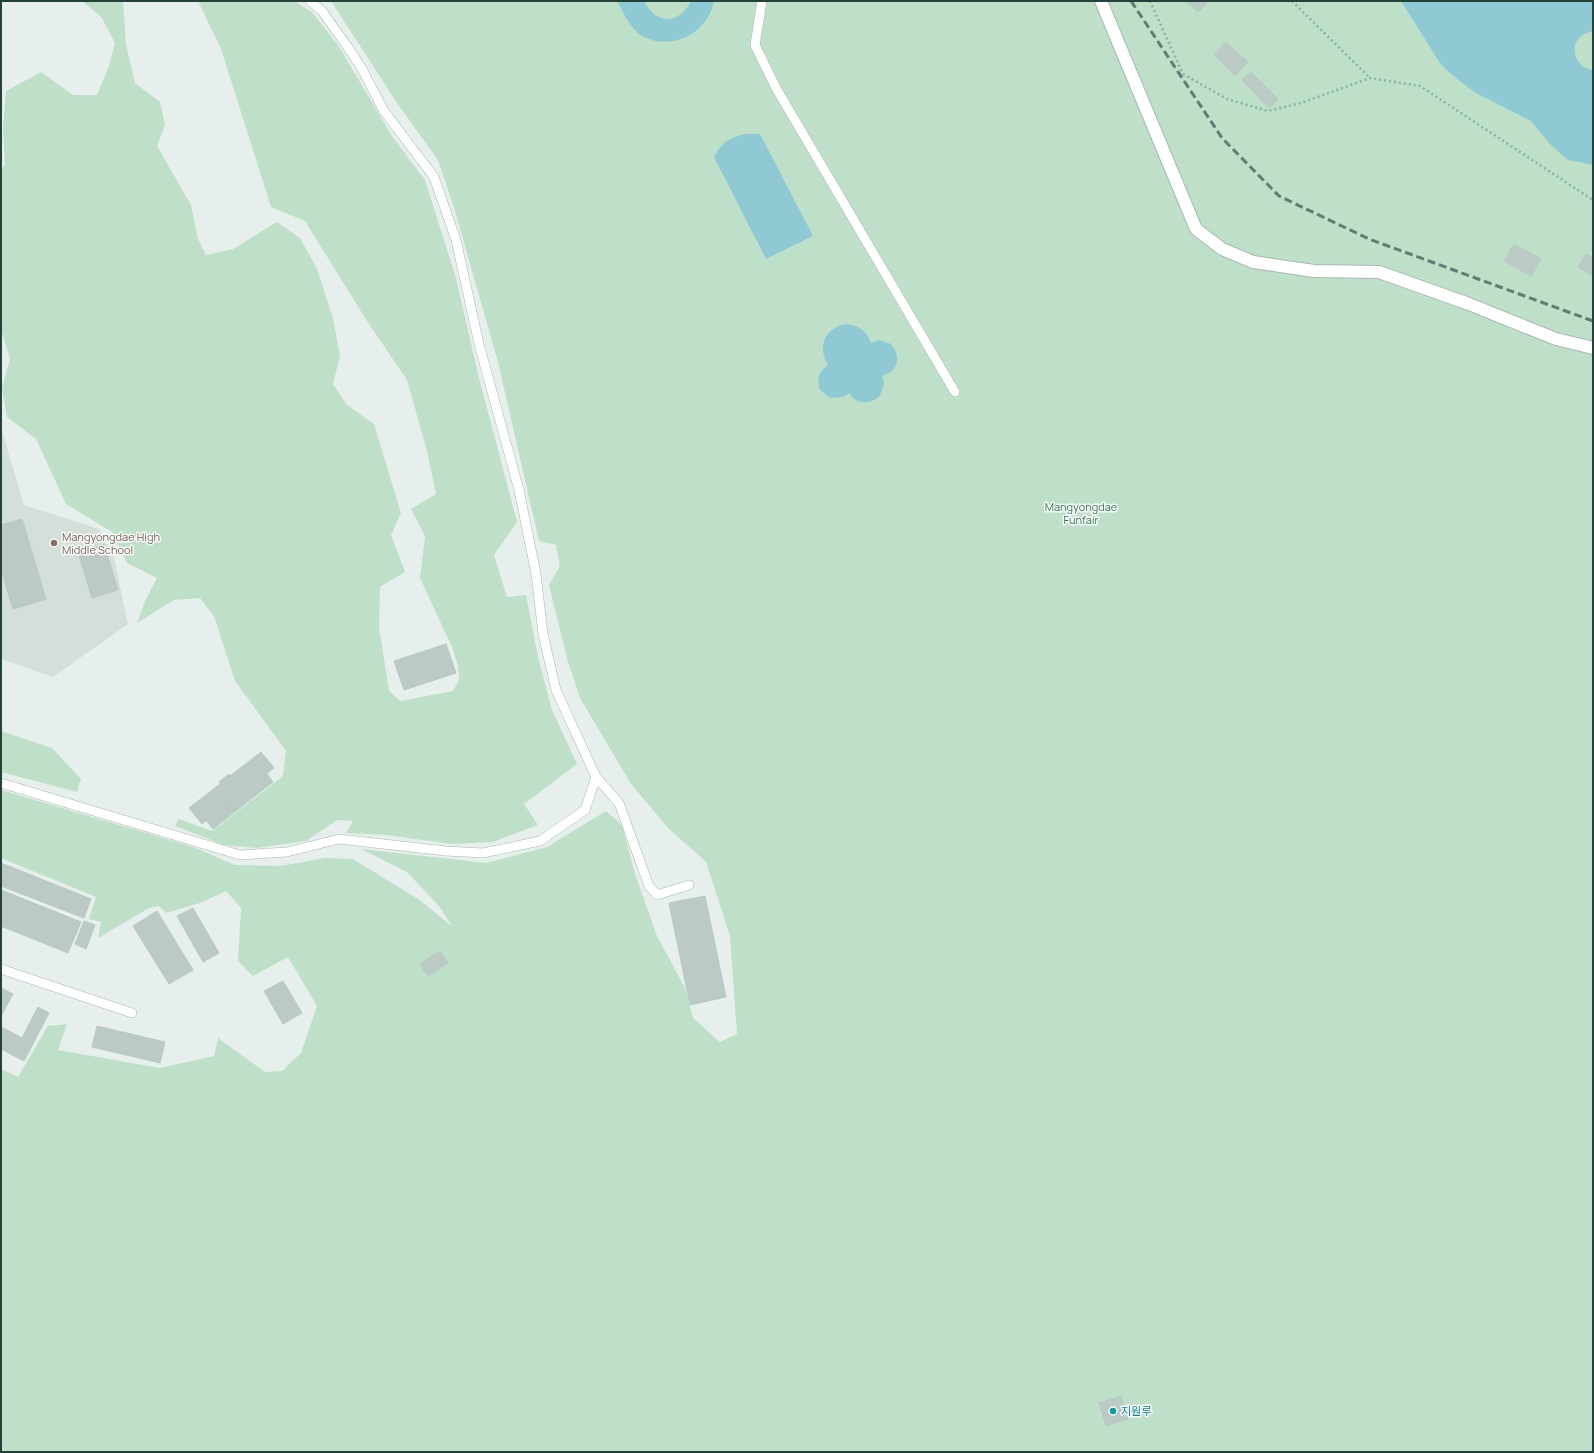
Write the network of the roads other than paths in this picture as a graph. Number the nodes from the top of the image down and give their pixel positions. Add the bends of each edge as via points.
1 (310, 1) edge
2 (762, 1) edge
3 (1102, 1) edge
4 (1593, 348) edge
5 (955, 392) dead end
6 (596, 777) junction
7 (1, 783) edge
8 (689, 886) dead end
9 (1, 969) edge
10 (132, 1013) dead end

1 - 6 lane via 322,11 347,46 384,110 434,177 456,240 479,344 519,490 536,574 543,634 556,690
2 - 5 lane via 755,45 776,88
3 - 4 street via 1196,229 1222,249 1253,262 1314,271 1379,272 1556,339
6 - 7 lane via 585,810 540,841 483,853 339,839 287,852 240,855
6 - 8 lane via 619,803 649,886 658,895
9 - 10 lane

